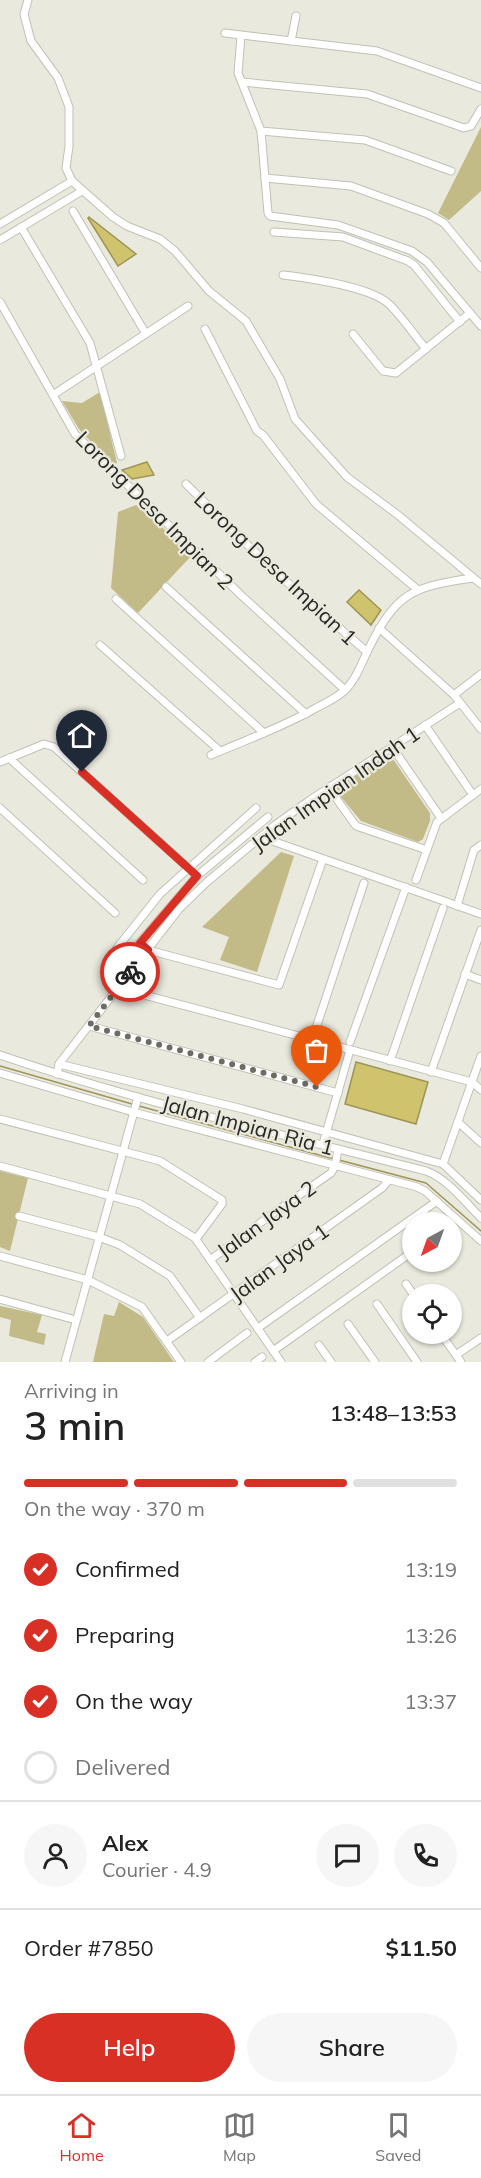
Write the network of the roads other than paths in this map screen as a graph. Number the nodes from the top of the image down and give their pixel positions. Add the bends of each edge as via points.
1 (28, 0) edge
2 (296, 16) dead end
3 (225, 33) dead end
4 (241, 36) junction
5 (291, 41) junction
6 (242, 82) junction
7 (481, 88) edge
8 (481, 109) edge
9 (261, 131) junction
10 (450, 171) dead end
11 (265, 178) junction
12 (72, 181) junction
13 (82, 191) junction
14 (73, 211) dead end
15 (0, 224) edge
16 (21, 227) junction
17 (274, 232) dead end
18 (0, 240) edge
19 (481, 268) edge
20 (283, 275) dead end
21 (0, 302) edge
22 (188, 306) dead end
23 (470, 313) junction
24 (460, 322) junction
25 (481, 326) edge
26 (206, 329) dead end
27 (146, 334) junction
28 (353, 334) dead end
29 (426, 349) junction
30 (98, 367) junction
31 (53, 395) junction
32 (122, 456) dead end
33 (186, 484) dead end
34 (473, 578) junction
35 (481, 584) edge
36 (166, 587) dead end
37 (418, 590) junction
38 (116, 599) dead end
39 (379, 628) junction
40 (100, 645) dead end
41 (367, 652) junction
42 (481, 674) edge
43 (345, 690) junction
44 (454, 695) junction
45 (460, 703) junction
46 (306, 714) junction
47 (425, 725) junction
48 (481, 729) edge
49 (264, 733) junction
50 (392, 747) junction
51 (220, 751) junction
52 (211, 755) dead end
53 (9, 758) junction
54 (0, 762) edge
55 (328, 788) junction
56 (481, 789) edge
57 (473, 795) junction
58 (0, 808) edge
59 (256, 808) dead end
60 (268, 817) dead end
61 (441, 818) junction
62 (261, 837) junction
63 (481, 846) edge
64 (427, 850) junction
65 (323, 859) junction
66 (188, 868) junction
67 (197, 876) junction
68 (143, 880) dead end
69 (416, 880) dead end
70 (364, 883) dead end
71 (406, 887) junction
72 (457, 906) junction
73 (443, 908) dead end
74 (115, 913) dead end
75 (481, 914) edge
76 (481, 930) edge
77 (140, 943) junction
78 (117, 948) dead end
79 (148, 950) junction
80 (465, 974) junction
81 (108, 979) dead end
82 (481, 980) edge
83 (118, 988) junction
84 (89, 1026) junction
85 (312, 1040) junction
86 (350, 1042) dead end
87 (350, 1050) junction
88 (0, 1055) edge
89 (481, 1056) edge
90 (390, 1061) junction
91 (59, 1064) junction
92 (431, 1071) junction
93 (0, 1073) edge
94 (57, 1074) junction
95 (472, 1082) junction
96 (481, 1090) edge
97 (338, 1093) junction
98 (136, 1105) junction
99 (0, 1119) edge
100 (458, 1122) junction
101 (327, 1131) junction
102 (481, 1143) edge
103 (323, 1144) junction
104 (123, 1152) junction
105 (336, 1158) junction
106 (443, 1164) junction
107 (0, 1166) edge
108 (389, 1180) junction
109 (111, 1196) junction
110 (481, 1200) edge
111 (437, 1201) junction
112 (446, 1212) edge
113 (19, 1216) dead end
114 (481, 1218) edge
115 (462, 1228) edge
116 (99, 1238) junction
117 (196, 1239) junction
118 (481, 1241) edge
119 (0, 1256) edge
120 (402, 1259) edge
121 (210, 1260) junction
122 (88, 1280) junction
123 (234, 1294) junction
124 (0, 1299) edge
125 (377, 1304) dead end
126 (200, 1318) junction
127 (76, 1320) junction
128 (348, 1324) dead end
129 (258, 1328) junction
130 (247, 1333) dead end
131 (481, 1338) edge
132 (166, 1341) junction
133 (448, 1344) edge
134 (319, 1345) dead end
135 (273, 1351) junction
136 (456, 1355) junction
137 (262, 1357) dead end
138 (65, 1362) edge
139 (180, 1362) edge
140 (208, 1362) edge
141 (255, 1362) edge
142 (281, 1362) edge
143 (331, 1362) edge
144 (375, 1362) edge
145 (417, 1362) edge
146 (461, 1362) edge

1 - 12 street via 24,14 31,41 58,78 69,107 66,168
2 - 5 street
3 - 4 street
4 - 5 street
4 - 6 street via 238,73
5 - 7 street via 377,51
6 - 8 street via 367,93 464,128 471,126
6 - 9 street
9 - 10 street via 365,140
9 - 11 street
11 - 19 street via 351,186 428,214 444,223
11 - 23 street via 270,216 338,225 412,251 427,262
12 - 13 street
12 - 15 street
13 - 16 street
13 - 34 street via 127,226 160,239 176,251 209,291 246,321 279,379 295,418 347,477
14 - 27 street
16 - 18 street
16 - 30 street via 90,343
17 - 24 street via 343,237 408,261
20 - 29 street via 331,282 377,296 389,304
21 - 31 street, Lorong Desa Impian 2
22 - 27 street
23 - 24 street
23 - 25 street
24 - 29 street
26 - 37 street via 257,431 316,504
27 - 30 street
28 - 29 street via 383,372 396,374
30 - 31 street
30 - 32 street
31 - 43 street, Lorong Desa Impian 2 via 75,434
33 - 41 street, Lorong Desa Impian 1 via 272,569
34 - 35 street
34 - 37 street
36 - 46 street
37 - 39 street via 393,607
38 - 49 street
39 - 41 street
39 - 44 street
40 - 51 street
41 - 43 street
42 - 44 street
43 - 46 street
44 - 45 street
45 - 47 street, Jalan Impian Indah 1
45 - 48 street
46 - 49 street
47 - 50 street, Jalan Impian Indah 1
47 - 57 street
49 - 51 street
50 - 55 street, Jalan Impian Indah 1
50 - 61 street
51 - 52 street
53 - 54 street
53 - 66 street via 44,744 54,747
53 - 68 street
55 - 62 street, Jalan Impian Indah 1
55 - 64 street via 356,826
56 - 57 street
57 - 61 street
58 - 74 street
59 - 66 street, Jalan Impian Indah 1
60 - 67 street, Jalan Impian Indah 1
61 - 64 street
62 - 65 street
62 - 79 street, Jalan Impian Indah 1 via 179,909
63 - 72 street via 474,850
64 - 69 street
65 - 71 street
65 - 79 street via 279,985
66 - 67 street
66 - 78 street, Jalan Impian Indah 1 via 160,894
67 - 77 street, Jalan Impian Indah 1
70 - 85 street
71 - 72 street
71 - 86 street
72 - 75 street
73 - 90 street
76 - 80 street
77 - 79 street
77 - 81 street, Jalan Impian Indah 1
79 - 83 street, Jalan Impian Indah 1
80 - 82 street
80 - 92 street
83 - 84 street, Jalan Impian Indah 1
83 - 85 street
84 - 91 street, Jalan Impian Indah 1
84 - 97 street
85 - 87 street
87 - 90 street
87 - 97 street
88 - 94 street, Jalan Impian Ria 1
89 - 95 street
90 - 92 street
91 - 94 street, Jalan Impian Indah 1
91 - 101 street, Jalan Impian Ria 1
92 - 95 street
93 - 98 street
94 - 98 street, Jalan Impian Ria 1
95 - 96 street
95 - 100 street
97 - 101 street
98 - 103 street, Jalan Impian Ria 1
98 - 104 street
98 - 105 street via 262,1146
99 - 104 street
100 - 102 street
100 - 106 street
101 - 103 street
101 - 106 street, Jalan Impian Ria 1
103 - 105 street, Jalan Impian Ria 1
104 - 109 street
104 - 117 street via 160,1161 222,1200
105 - 108 street
105 - 114 street, Jalan Impian Ria 1 via 435,1174
105 - 121 street, Jalan Jaya 2 via 331,1173
106 - 110 street, Jalan Impian Ria 1
107 - 109 street
108 - 111 street via 425,1191
108 - 123 street, Jalan Jaya 1
109 - 116 street
109 - 117 street via 140,1204
111 - 112 street
111 - 129 street
113 - 116 street
115 - 118 street
116 - 122 street
116 - 126 street via 120,1245 170,1276
117 - 121 street
119 - 122 street
120 - 135 street
121 - 123 street
122 - 127 street
122 - 132 street via 142,1307
123 - 126 street, Jalan Jaya 1
123 - 129 street
124 - 127 street
125 - 145 street
126 - 132 street, Jalan Jaya 1
127 - 138 street
128 - 144 street
129 - 135 street
130 - 140 street
131 - 136 street
132 - 139 street
133 - 136 street
134 - 143 street
135 - 142 street
136 - 146 street
137 - 141 street

